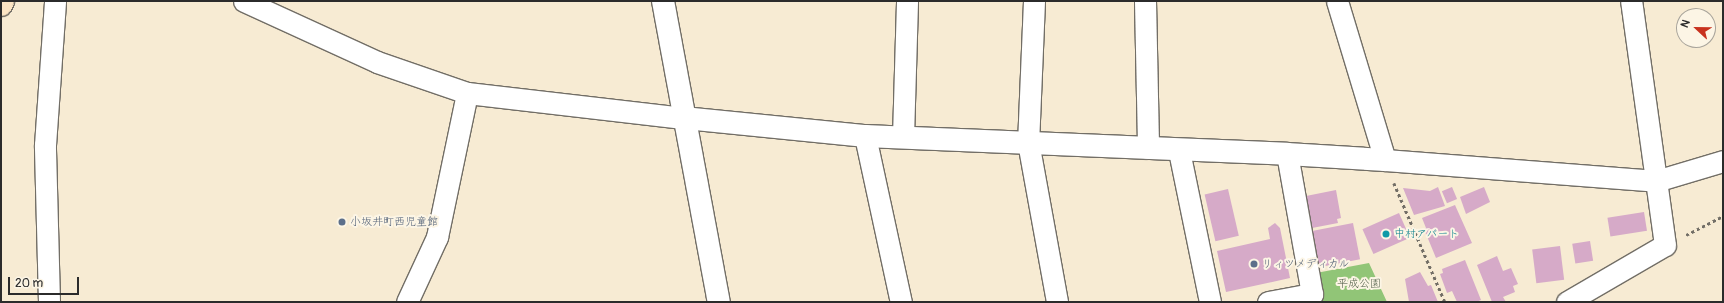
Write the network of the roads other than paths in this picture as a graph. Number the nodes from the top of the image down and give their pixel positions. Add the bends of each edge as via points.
1 (3, 1) edge
2 (55, 1) edge
3 (244, 1) edge
4 (663, 1) edge
5 (907, 1) edge
6 (1034, 1) edge
7 (1145, 1) edge
8 (1337, 1) edge
9 (1631, 1) edge
10 (1, 5) edge
11 (467, 93) junction
12 (684, 118) junction
13 (865, 136) junction
14 (903, 137) junction
15 (1028, 142) junction
16 (1148, 148) junction
17 (1179, 151) junction
18 (1287, 154) junction
19 (1385, 160) junction
20 (1723, 161) edge
21 (1656, 181) junction
22 (49, 302) edge
23 (407, 302) edge
24 (719, 302) edge
25 (900, 302) edge
26 (1057, 302) edge
27 (1210, 302) edge
28 (1268, 302) edge
29 (1567, 302) edge

1 - 10 main road
2 - 22 street via 45,145
3 - 11 street via 377,62
4 - 12 street
5 - 14 street
6 - 15 street
7 - 16 street
8 - 19 street
9 - 21 street
11 - 12 street
11 - 23 street via 437,237
12 - 13 street
12 - 24 street
13 - 14 street
13 - 25 street
14 - 15 street
15 - 16 street
15 - 26 street
16 - 17 street
17 - 18 street
17 - 27 street
18 - 19 street
18 - 28 street via 1312,294
19 - 21 street
20 - 21 street
21 - 29 street via 1665,245

